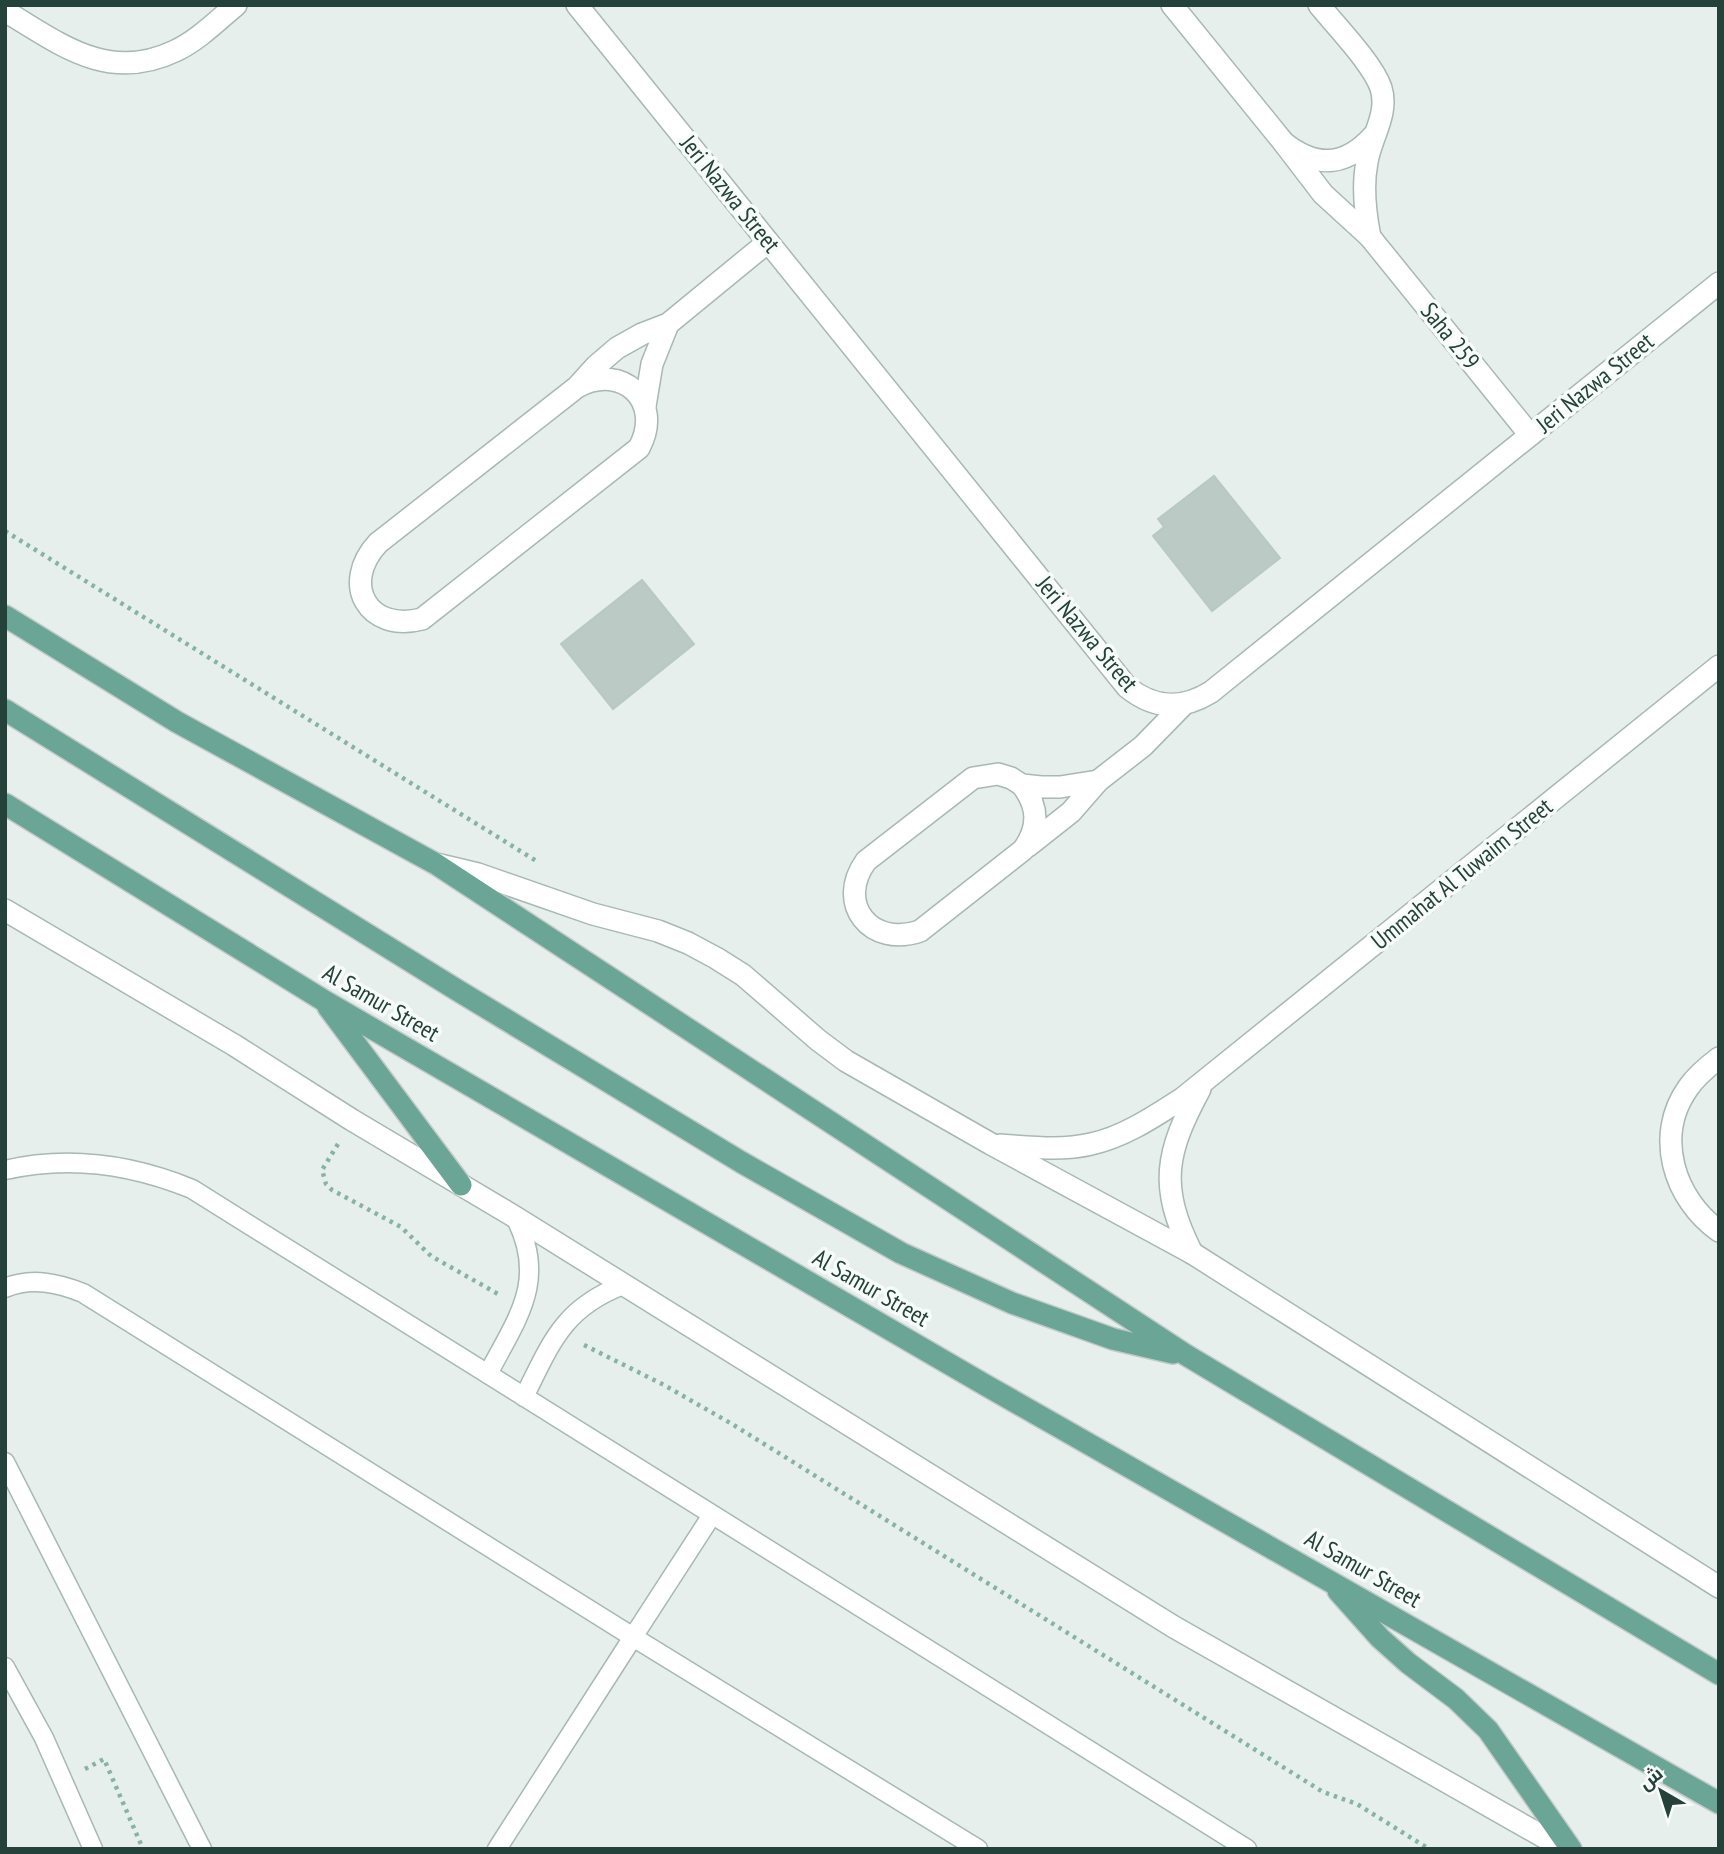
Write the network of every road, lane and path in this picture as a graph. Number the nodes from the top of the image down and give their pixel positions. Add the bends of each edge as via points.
1 (236, 5) edge
2 (578, 5) edge
3 (1172, 5) edge
4 (1319, 5) edge
5 (5, 11) edge
6 (1373, 136) junction
7 (1284, 143) junction
8 (1370, 237) junction
9 (768, 242) junction
10 (1719, 283) edge
11 (668, 324) junction
12 (578, 387) junction
13 (645, 406) junction
14 (1530, 435) junction
15 (5, 616) edge
16 (1719, 666) edge
17 (1184, 704) junction
18 (5, 710) edge
19 (1098, 781) junction
20 (1022, 785) junction
21 (5, 804) edge
22 (1023, 850) junction
23 (436, 864) junction
24 (5, 910) edge
25 (323, 1000) junction
26 (1719, 1058) edge
27 (1204, 1081) junction
28 (352, 1120) junction
29 (991, 1144) junction
30 (5, 1170) edge
31 (461, 1185) junction
32 (515, 1217) junction
33 (1719, 1231) edge
34 (1192, 1253) junction
35 (623, 1285) junction
36 (5, 1288) edge
37 (522, 1308) junction
38 (559, 1331) junction
39 (1185, 1356) junction
40 (488, 1374) junction
41 (524, 1397) junction
42 (5, 1462) edge
43 (712, 1515) junction
44 (1331, 1581) junction
45 (1719, 1587) edge
46 (634, 1637) junction
47 (5, 1667) edge
48 (1719, 1674) edge
49 (62, 1780) junction
50 (1719, 1803) edge
51 (93, 1849) edge
52 (143, 1849) edge
53 (202, 1849) edge
54 (497, 1849) edge
55 (978, 1849) edge
56 (1247, 1849) edge
57 (1429, 1849) edge
58 (1565, 1849) edge
59 (1571, 1849) edge

1 - 5 street via 176,51 125,63 93,60 74,52
2 - 9 street, Jeri Nazwa Street
3 - 7 street, Saha 259
4 - 6 street via 1381,88 1383,104
6 - 7 street, Saha 259 via 1362,149 1330,161 1313,160
6 - 8 street via 1364,187
7 - 8 street, Saha 259 via 1323,194
8 - 14 street, Saha 259
9 - 11 street
9 - 17 street, Jeri Nazwa Street via 1127,687 1153,703
10 - 14 street, Jeri Nazwa Street
11 - 12 street via 617,348
11 - 13 street via 652,364
12 - 13 street via 589,380 617,379 639,394
12 - 13 street via 368,554 359,580 366,601 380,617 408,623 422,619 629,458 646,435
14 - 17 street, Jeri Nazwa Street via 1211,692
15 - 23 main road via 177,722
16 - 27 street, Ummahat Al Tuwaim Street
17 - 19 street via 1143,746
18 - 39 main road via 445,983 901,1253 1037,1312 1113,1339
19 - 20 street via 1060,787
19 - 22 street via 1071,812
20 - 22 street via 1036,817
20 - 22 street via 998,774 962,785 866,861 854,886 859,913 879,932 892,936 920,932
21 - 25 main road, Al Samur Street
23 - 29 street via 688,943 743,975 846,1060
23 - 39 main road
24 - 28 street
25 - 31 main road
25 - 44 main road, Al Samur Street
26 - 33 street via 1687,1089 1674,1120 1671,1153 1684,1195
27 - 29 street, Ummahat Al Tuwaim Street via 1159,1113 1091,1144 1040,1148
27 - 34 street, Ummahat Al Tuwaim Street via 1180,1128 1170,1176 1176,1217
28 - 31 street
28 - 37 path via 322,1170 326,1184 401,1227 431,1256
29 - 34 street
30 - 40 lane via 60,1162 94,1163 128,1167 192,1189
31 - 32 street
32 - 35 street
32 - 37 lane via 529,1253
34 - 45 street
35 - 38 lane via 587,1303
35 - 58 street via 1174,1627
36 - 46 lane via 44,1281 83,1293
37 - 40 lane
38 - 41 lane
38 - 57 path via 710,1410 1323,1792 1357,1804
39 - 48 main road
40 - 41 lane
41 - 43 lane
42 - 53 lane
43 - 46 lane
43 - 56 lane
44 - 50 main road, Al Samur Street
44 - 59 main road via 1380,1638 1473,1713
46 - 54 lane
46 - 55 lane
47 - 49 lane
49 - 51 lane
49 - 52 path via 104,1759

